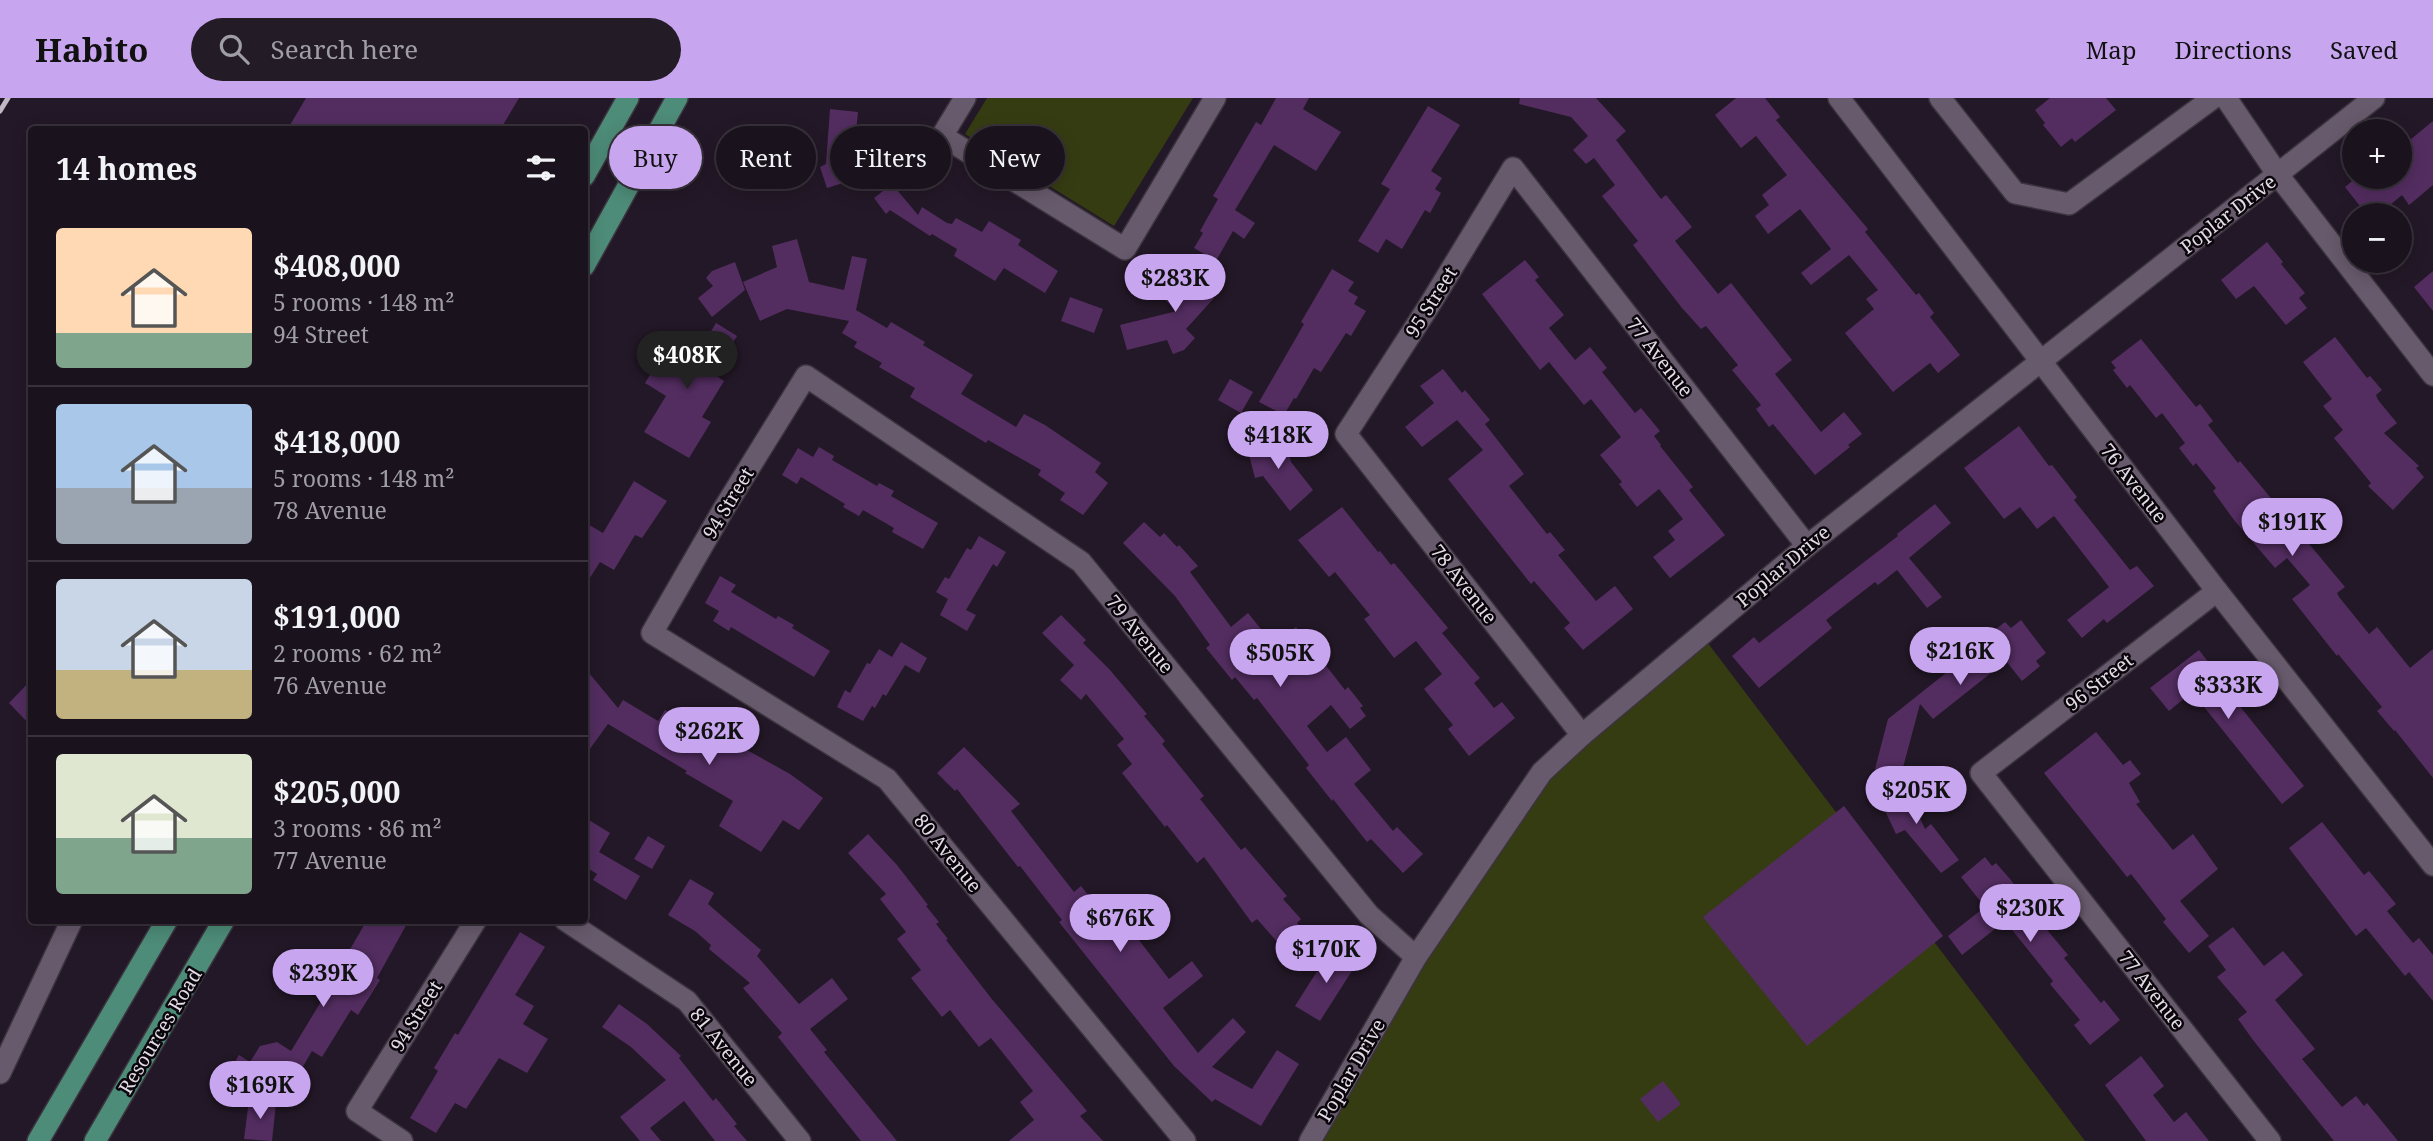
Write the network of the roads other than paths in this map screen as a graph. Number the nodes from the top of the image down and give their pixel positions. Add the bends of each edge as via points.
1 (628, 98) edge
2 (677, 98) edge
3 (965, 98) edge
4 (1215, 98) edge
5 (1839, 98) edge
6 (1940, 98) edge
7 (2213, 98) edge
8 (2226, 98) edge
9 (2374, 98) edge
10 (1513, 168) joint
11 (588, 169) edge
12 (2278, 175) junction
13 (588, 259) edge
14 (2040, 362) junction
15 (2433, 375) edge
16 (806, 376) joint
17 (1346, 434) joint
18 (1807, 546) junction
19 (2217, 591) junction
20 (652, 632) joint
21 (1582, 735) junction
22 (1981, 773) joint
23 (2433, 865) edge
24 (70, 924) edge
25 (165, 924) edge
26 (222, 924) edge
27 (474, 924) edge
28 (571, 924) edge
29 (1416, 957) junction
30 (0, 1073) edge
31 (38, 1141) edge
32 (95, 1141) edge
33 (402, 1141) edge
34 (800, 1141) edge
35 (1185, 1141) edge
36 (1310, 1141) edge
37 (2270, 1141) edge

1 - 11 main road
2 - 13 main road
3 - 4 street via 942,136 1125,249
5 - 14 street, 76 Avenue
6 - 7 street via 2015,193 2069,204
8 - 12 street
9 - 12 street, Poplar Drive
10 - 17 street, 95 Street
10 - 18 street, 77 Avenue
12 - 14 street, Poplar Drive
12 - 15 street
14 - 18 street, Poplar Drive
14 - 19 street, 76 Avenue
16 - 20 street, 94 Street
16 - 29 street, 79 Avenue via 1082,562 1369,915
17 - 21 street, 78 Avenue
18 - 21 street, Poplar Drive
19 - 22 street, 96 Street
19 - 23 street, 76 Avenue
20 - 35 street, 80 Avenue via 887,779
21 - 29 street, Poplar Drive via 1542,772
22 - 37 street, 77 Avenue
24 - 30 street
25 - 31 main road
26 - 32 main road, Resources Road
27 - 33 street, 94 Street via 357,1111
28 - 34 street, 81 Avenue via 687,1001
29 - 36 street, Poplar Drive

